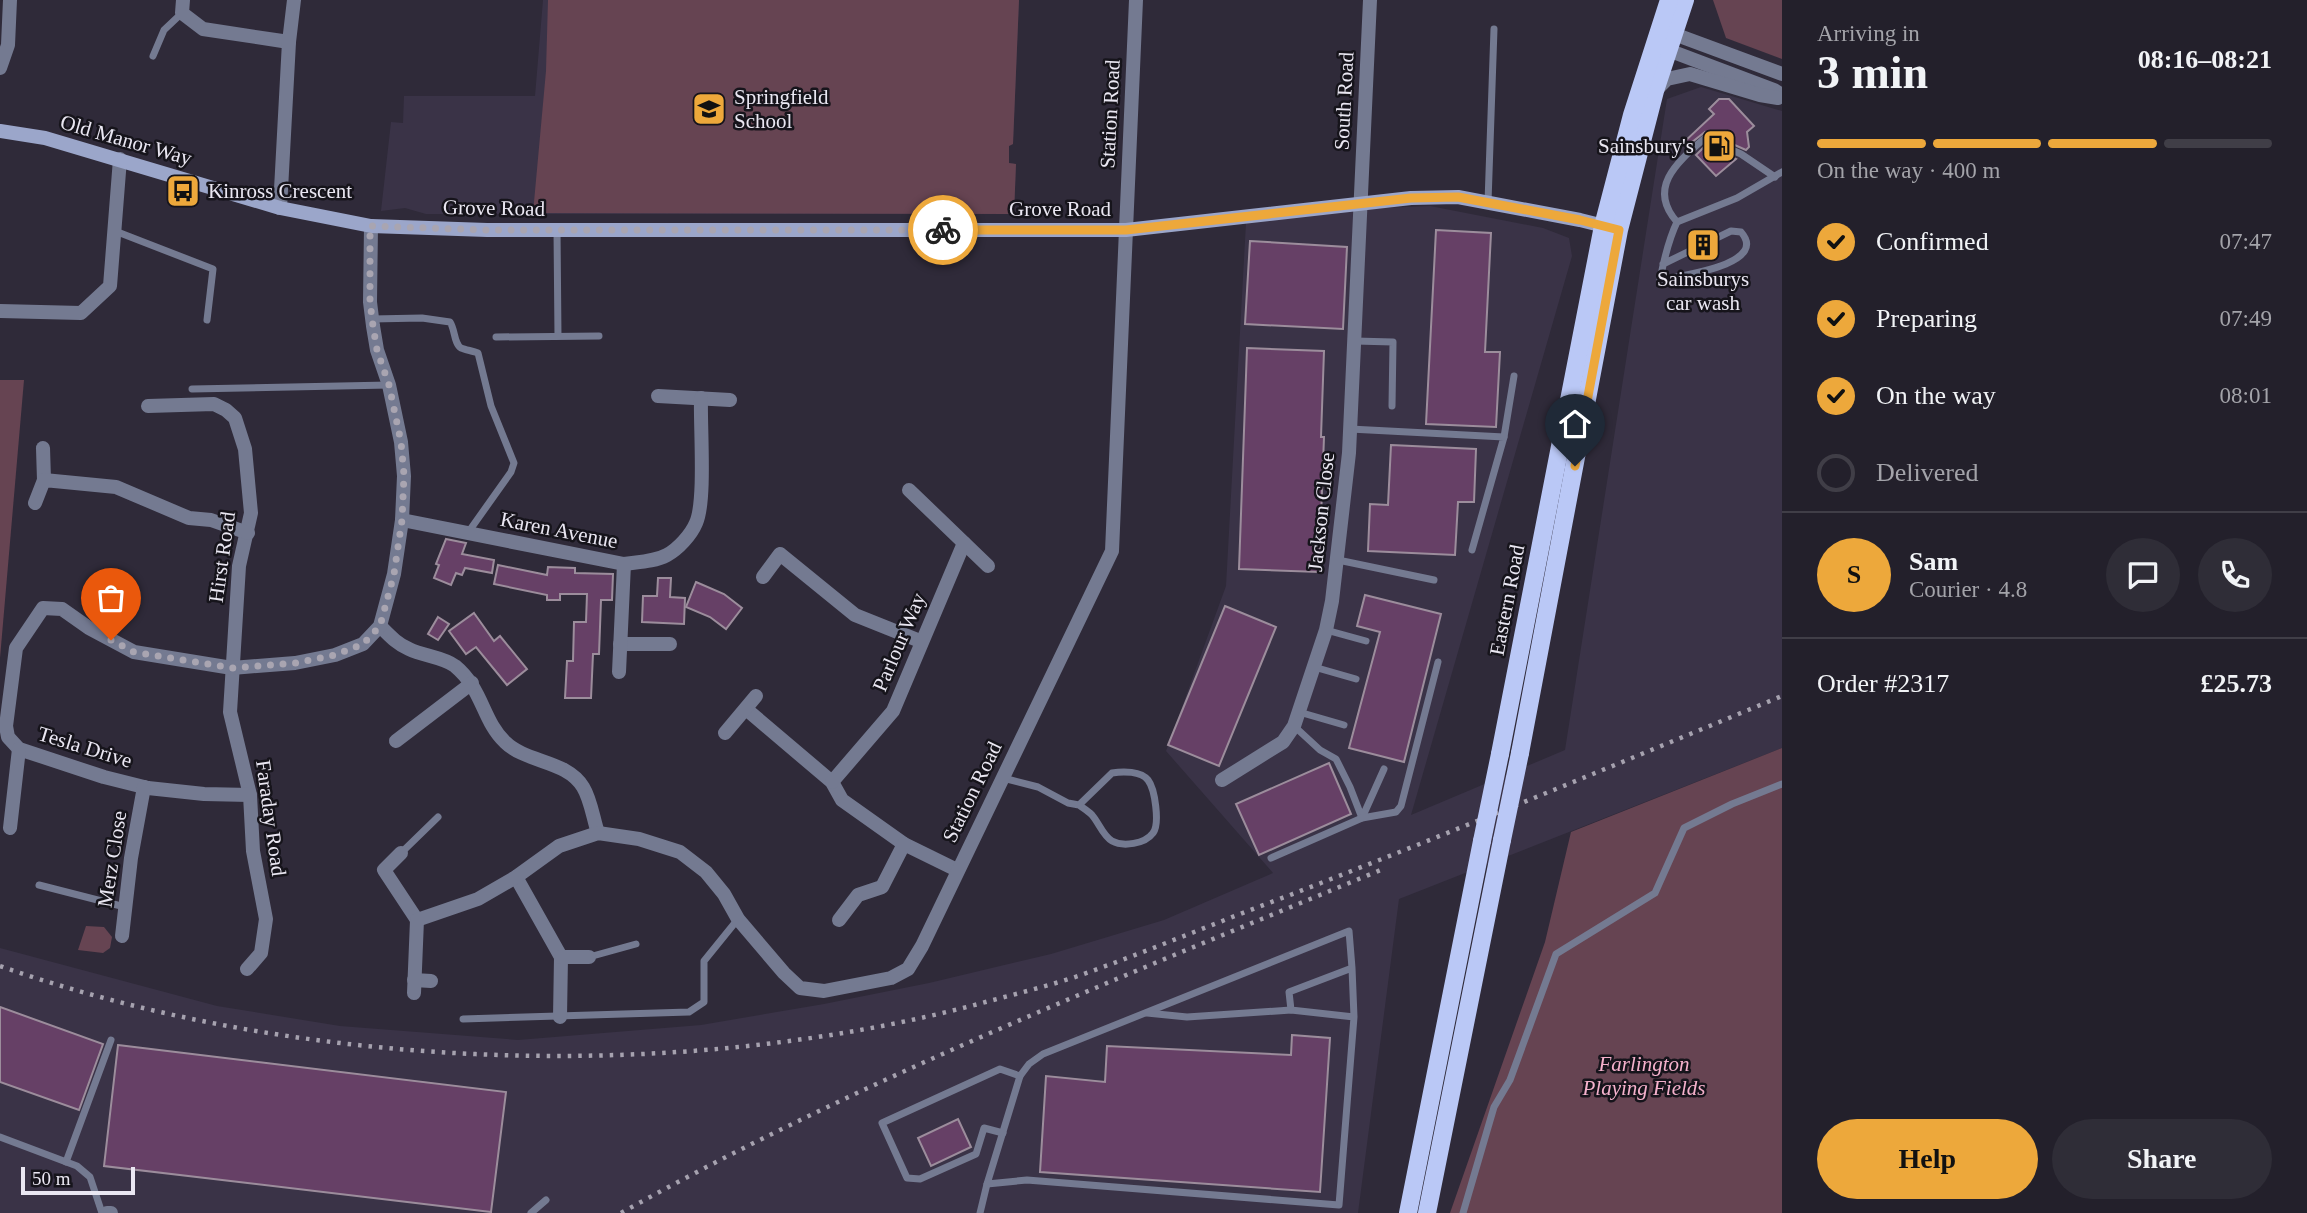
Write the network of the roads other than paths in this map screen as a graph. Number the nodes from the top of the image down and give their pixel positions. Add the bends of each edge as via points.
1 (10, 0) edge
2 (294, 0) edge
3 (1136, 0) edge
4 (1370, 0) edge
5 (1669, 0) edge
6 (1685, 0) edge
7 (182, 7) edge
8 (1494, 29) dead end
9 (1666, 40) junction
10 (289, 42) junction
11 (153, 56) dead end
12 (0, 68) edge
13 (1782, 74) edge
14 (1655, 91) junction
15 (1782, 97) edge
16 (0, 131) edge
17 (120, 159) junction
18 (1779, 175) edge
19 (1488, 202) junction
20 (1360, 204) junction
21 (280, 208) junction
22 (1677, 222) junction
23 (370, 226) junction
24 (1611, 228) junction
25 (557, 230) junction
26 (1126, 230) junction
27 (114, 231) junction
28 (1663, 264) junction
29 (0, 311) edge
30 (372, 319) junction
31 (207, 320) dead end
32 (558, 336) junction
33 (600, 336) dead end
34 (496, 338) dead end
35 (1354, 341) junction
36 (1514, 376) dead end
37 (389, 385) junction
38 (192, 389) dead end
39 (658, 396) dead end
40 (701, 398) junction
41 (730, 400) dead end
42 (148, 406) dead end
43 (1392, 406) dead end
44 (1349, 429) junction
45 (1504, 437) junction
46 (43, 448) dead end
47 (44, 480) junction
48 (909, 490) dead end
49 (35, 503) dead end
50 (402, 520) junction
51 (248, 533) junction
52 (467, 534) junction
53 (964, 543) junction
54 (1472, 550) dead end
55 (1338, 560) junction
56 (624, 564) junction
57 (988, 566) dead end
58 (763, 576) dead end
59 (1434, 580) dead end
60 (380, 626) junction
61 (1326, 630) junction
62 (1366, 641) dead end
63 (920, 642) junction
64 (620, 644) junction
65 (670, 644) dead end
66 (1438, 662) dead end
67 (1314, 667) junction
68 (232, 668) junction
69 (619, 672) dead end
70 (1356, 679) dead end
71 (472, 683) junction
72 (756, 696) dead end
73 (746, 709) junction
74 (1300, 712) junction
75 (1344, 725) dead end
76 (1294, 726) junction
77 (725, 733) dead end
78 (396, 741) dead end
79 (19, 748) junction
80 (1384, 769) dead end
81 (1002, 778) junction
82 (1222, 780) dead end
83 (832, 782) junction
84 (1782, 784) edge
85 (144, 787) junction
86 (250, 795) junction
87 (1079, 805) junction
88 (439, 817) dead end
89 (1362, 818) junction
90 (10, 828) dead end
91 (598, 833) junction
92 (904, 845) junction
93 (401, 853) joint
94 (1270, 858) dead end
95 (957, 870) junction
96 (516, 877) junction
97 (39, 885) dead end
98 (125, 907) junction
99 (738, 919) junction
100 (417, 920) junction
101 (839, 920) dead end
102 (122, 936) dead end
103 (636, 944) dead end
104 (561, 957) junction
105 (589, 957) joint
106 (1352, 968) junction
107 (247, 969) dead end
108 (431, 981) dead end
109 (1291, 1010) junction
110 (1146, 1013) junction
111 (560, 1017) junction
112 (1354, 1017) junction
113 (463, 1018) dead end
114 (111, 1040) dead end
115 (1020, 1076) junction
116 (1003, 1133) junction
117 (0, 1138) edge
118 (66, 1162) junction
119 (987, 1184) junction
120 (547, 1200) dead end
121 (107, 1213) edge
122 (531, 1213) edge
123 (980, 1213) edge
124 (1408, 1213) edge
125 (1427, 1213) edge
126 (1463, 1213) edge

1 - 12 street via 8,46
2 - 10 street
3 - 26 street, Station Road
4 - 20 street, South Road
5 - 9 main road, Eastern Road
6 - 9 main road, Eastern Road
7 - 10 street via 203,29
7 - 11 lane via 164,30
8 - 19 lane
9 - 13 street
9 - 14 main road, Eastern Road
9 - 15 street
9 - 24 main road, Eastern Road via 1632,115
10 - 21 street
14 - 15 street via 1667,79 1690,74
14 - 24 main road, Eastern Road
16 - 17 street, Old Manor Way
17 - 21 street, Old Manor Way
17 - 27 street
18 - 22 lane
18 - 22 lane via 1705,138 1674,165 1664,190 1667,209
19 - 20 street, Grove Road via 1458,197
19 - 24 street, Grove Road
20 - 26 street, Grove Road
20 - 35 street, Jackson Close
21 - 23 street, Old Manor Way
22 - 28 lane
23 - 25 street, Grove Road
23 - 30 street
24 - 124 main road, Eastern Road, bridge
24 - 125 main road, Eastern Road, bridge via 1520,753
25 - 26 street, Grove Road
25 - 32 lane
26 - 81 street, Station Road via 1112,551
27 - 29 street via 110,286 81,313
27 - 31 lane via 213,269
28 - 28 lane via 1731,231 1741,232 1745,239 1745,253 1728,264 1660,280
30 - 37 street
30 - 52 lane via 450,322 460,348 478,353 514,463
32 - 33 lane
32 - 34 lane
35 - 43 lane via 1393,342
35 - 44 street, Jackson Close
36 - 45 lane
37 - 38 lane
37 - 50 street via 401,442
39 - 40 street
40 - 41 street
40 - 56 street, Karen Avenue via 696,523 668,554
42 - 51 street, Hirst Road via 214,404 235,418 246,462 251,513
44 - 45 lane
44 - 55 street, Jackson Close
45 - 54 lane
46 - 47 street
47 - 49 street
47 - 51 street via 116,487 189,518
48 - 53 street
50 - 52 street, Karen Avenue
50 - 60 street
51 - 68 street, Hirst Road via 239,566
52 - 56 street, Karen Avenue
53 - 57 street
53 - 63 street, Parlour Way
55 - 59 lane
55 - 61 street, Jackson Close
56 - 64 street
58 - 63 street via 780,554 855,615
60 - 68 street via 363,644 335,655
60 - 71 street via 410,650 453,664
61 - 62 lane
61 - 67 street, Jackson Close
63 - 83 street, Parlour Way via 893,711
64 - 65 street
64 - 69 street
66 - 89 lane via 1401,806 1396,812
67 - 70 lane
67 - 74 street, Jackson Close
68 - 79 street, Tesla Drive via 134,652 62,609 43,608 16,648 6,726 8,737
68 - 86 street, Faraday Road via 230,712
71 - 78 street
71 - 91 street via 493,728 506,743 577,779
72 - 73 street
73 - 77 street
73 - 83 street
74 - 75 lane
74 - 76 street, Jackson Close
76 - 82 street, Jackson Close via 1283,743
76 - 89 lane via 1336,759
79 - 85 street, Tesla Drive
79 - 90 street
80 - 89 lane
81 - 87 lane
81 - 95 street, Station Road
83 - 92 street via 842,800
84 - 126 lane via 1684,828 1655,893 1556,954 1510,1080 1494,1107
85 - 86 street, Tesla Drive
85 - 98 street, Merz Close
86 - 107 street, Faraday Road via 253,850 266,919 261,953
87 - 87 lane via 1112,774 1134,773 1150,783 1156,826 1145,839 1117,843
88 - 93 lane
89 - 94 lane
91 - 96 street, Station Road via 559,846
91 - 99 street, Station Road via 680,852 706,872
92 - 95 street
92 - 101 street via 882,887 858,895
93 - 100 street via 384,870
95 - 99 street, Station Road via 908,969 891,978 824,991 800,988
96 - 100 street, Station Road via 478,898
96 - 104 street
97 - 98 lane
98 - 102 street, Merz Close
99 - 111 lane via 704,961 704,1002 689,1012
100 - 108 street via 414,986
103 - 105 lane
104 - 105 street
104 - 111 street
106 - 109 lane via 1289,992
106 - 110 lane via 1349,932
106 - 112 lane
109 - 110 lane via 1187,1017
109 - 112 lane
110 - 115 lane via 1043,1054
111 - 113 lane
112 - 119 lane via 1339,1205 1027,1180
114 - 118 lane
115 - 116 lane
115 - 116 lane via 1000,1069 882,1123 907,1178 919,1179 976,1154 984,1128
116 - 119 lane
117 - 118 lane
118 - 121 lane via 90,1177
119 - 123 lane
120 - 122 lane

